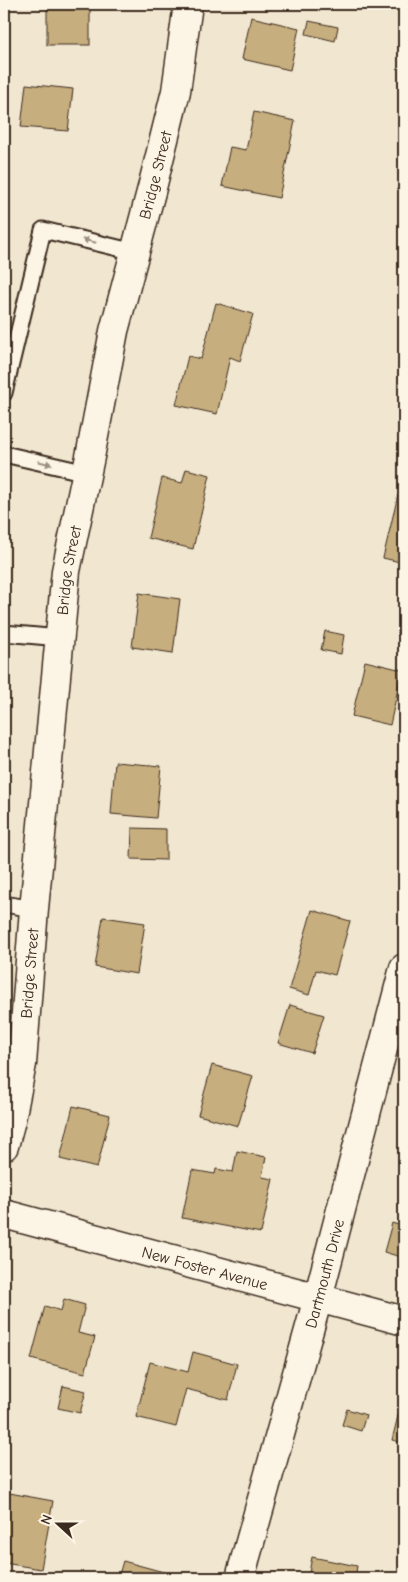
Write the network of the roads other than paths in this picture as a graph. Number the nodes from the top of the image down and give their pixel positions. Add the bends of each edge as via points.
1 (188, 4) edge
2 (135, 252) junction
3 (4, 393) edge
4 (4, 454) edge
5 (87, 473) junction
6 (4, 633) edge
7 (60, 638) junction
8 (4, 904) edge
9 (34, 909) junction
10 (404, 968) edge
11 (4, 1146) edge
12 (4, 1214) edge
13 (318, 1298) junction
14 (404, 1321) edge
15 (240, 1578) edge

1 - 2 main road, Bridge Street via 176,92
2 -> 3 lane via 43,230
2 - 5 main road, Bridge Street via 114,331
4 -> 5 lane
5 - 7 main road, Bridge Street via 66,571
6 - 7 lane
7 - 9 main road, Bridge Street
8 - 9 lane
9 - 11 main road, Bridge Street via 22,1064
10 - 13 main road, Dartmouth Drive
12 - 13 main road, New Foster Avenue
13 - 14 main road, New Foster Avenue
13 - 15 main road, Dartmouth Drive

